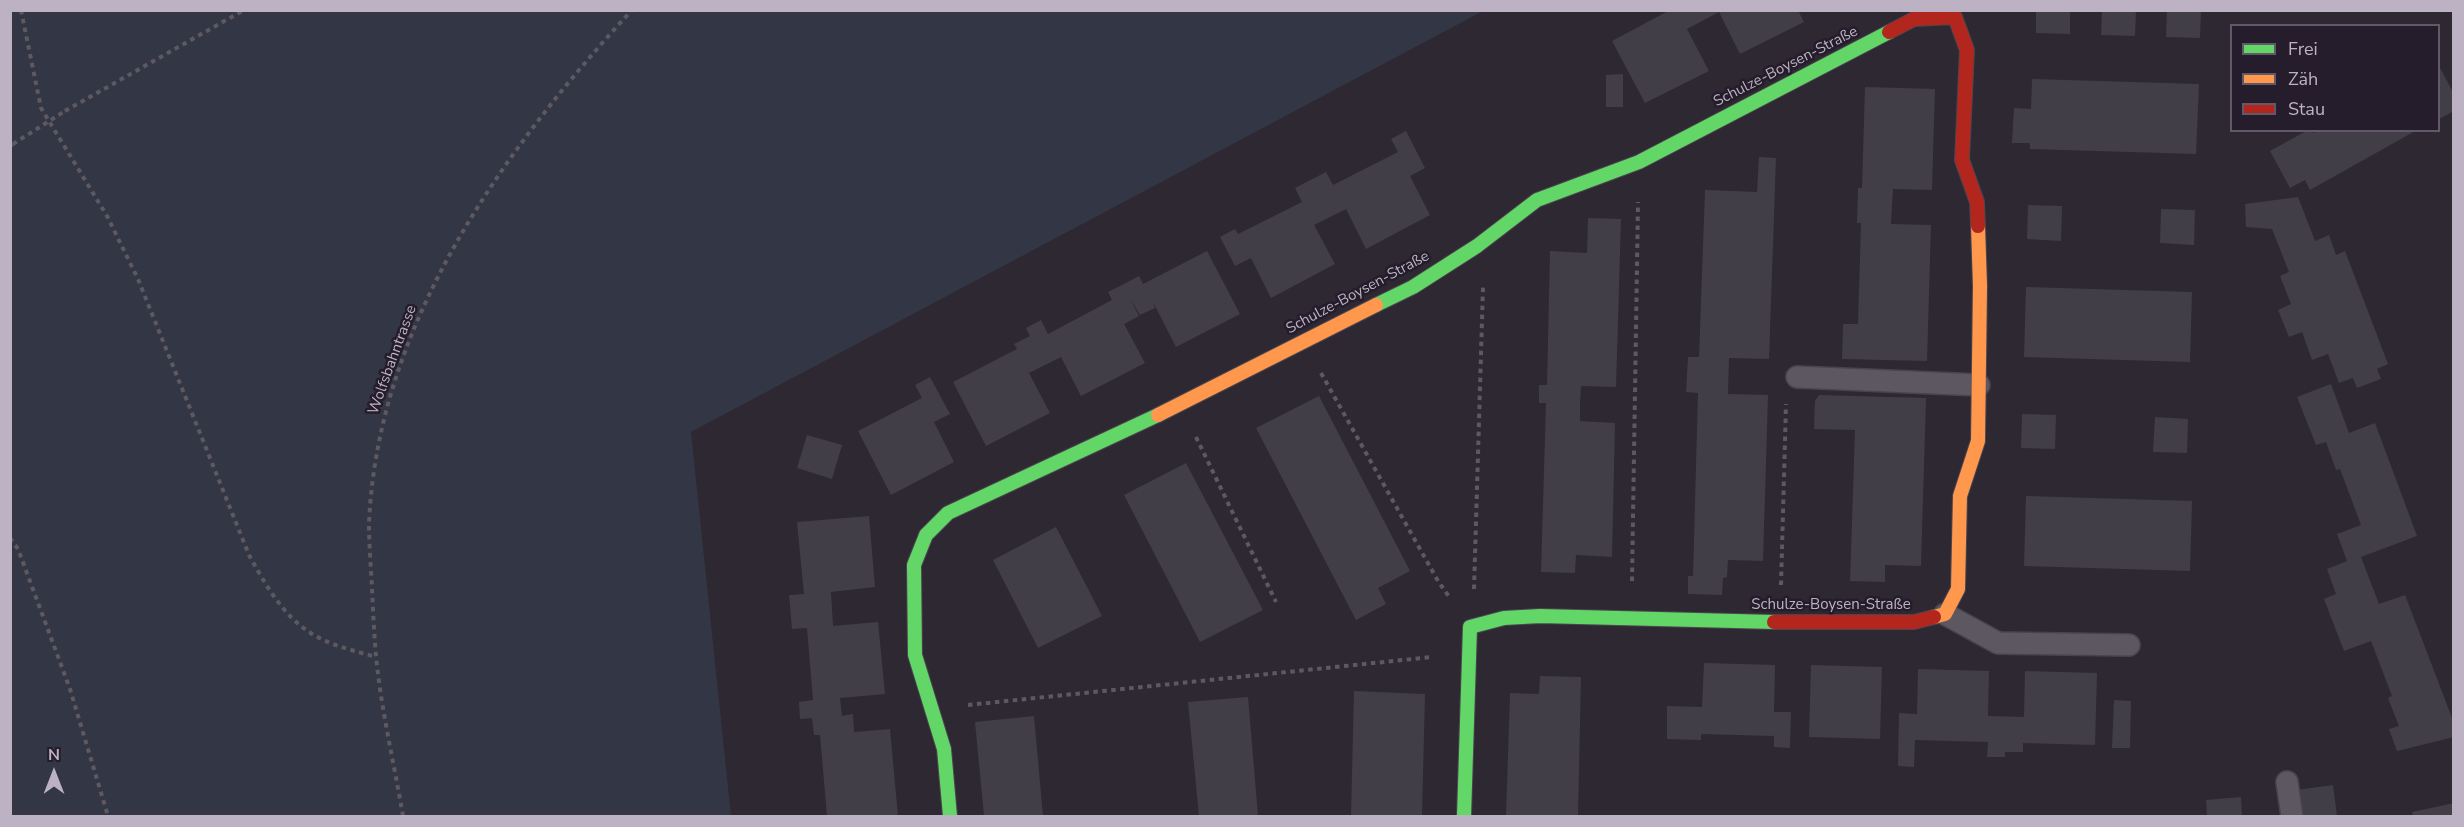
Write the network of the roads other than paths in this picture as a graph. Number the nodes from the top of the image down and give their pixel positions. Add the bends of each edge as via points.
1 (1957, 14) edge
2 (1797, 377) road end
3 (1979, 385) junction
4 (1945, 614) junction
5 (2129, 645) dead end
6 (2287, 783) dead end
7 (950, 816) edge
8 (1464, 816) edge
9 (2292, 816) edge

1 - 3 street, Schulze-Boysen-Straße via 1967,51 1962,160 1977,202
1 - 7 street, Schulze-Boysen-Straße via 1914,19 1639,162 1537,200 1413,287 1180,404 948,513 926,535 914,565 915,655 944,749
2 - 3 lane
3 - 4 street, Schulze-Boysen-Straße via 1978,441 1960,496 1958,589
4 - 5 lane via 1998,643
4 - 8 street, Schulze-Boysen-Straße via 1914,622 1540,616 1504,618 1470,627
6 - 9 lane

